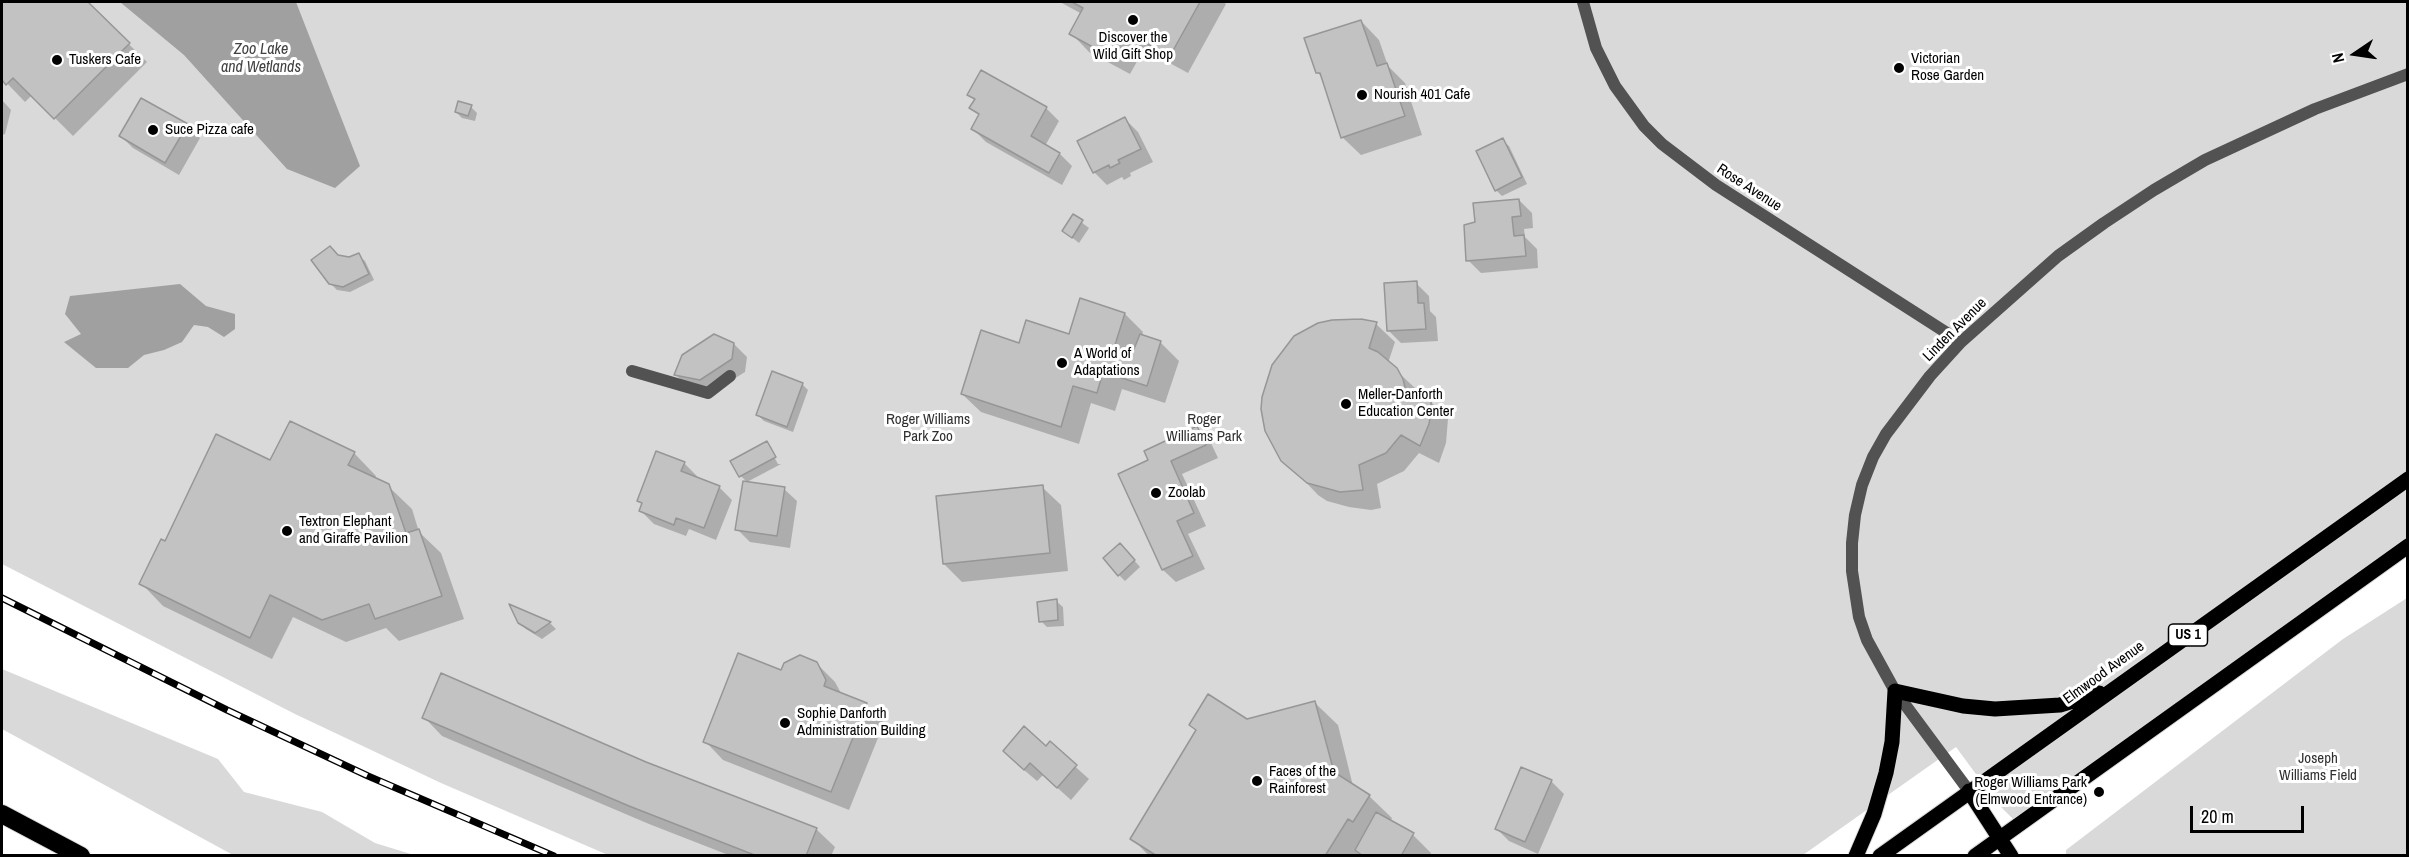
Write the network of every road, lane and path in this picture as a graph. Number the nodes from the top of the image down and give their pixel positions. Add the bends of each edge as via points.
1 (1582, 2) edge
2 (2408, 74) edge
3 (1961, 342) junction
4 (632, 372) dead end
5 (730, 376) dead end
6 (2408, 479) edge
7 (2408, 546) edge
8 (2119, 684) junction
9 (1895, 691) junction
10 (1970, 791) junction
11 (2, 814) edge
12 (2000, 838) junction
13 (81, 855) edge
14 (1856, 855) edge
15 (1880, 855) edge
16 (1975, 855) edge
17 (2011, 855) edge

1 - 3 street, Rose Avenue via 1596,48 1615,86 1662,144 1716,185
2 - 3 street, Linden Avenue via 2260,134 2154,190 2058,256
3 - 9 street, Linden Avenue via 1886,434 1862,485 1855,514 1852,572 1856,606 1867,640
4 - 5 street via 708,393
6 - 8 main road, Elmwood Avenue / US 1
7 - 12 main road
8 - 9 main road via 2060,705 2018,709 1963,706
8 - 10 main road, Elmwood Avenue / US 1
9 - 10 street, Linden Avenue
9 - 14 main road via 1886,773
10 - 12 main road
10 - 15 main road, Elmwood Avenue / US 1
11 - 13 highway
12 - 16 main road
12 - 17 main road

